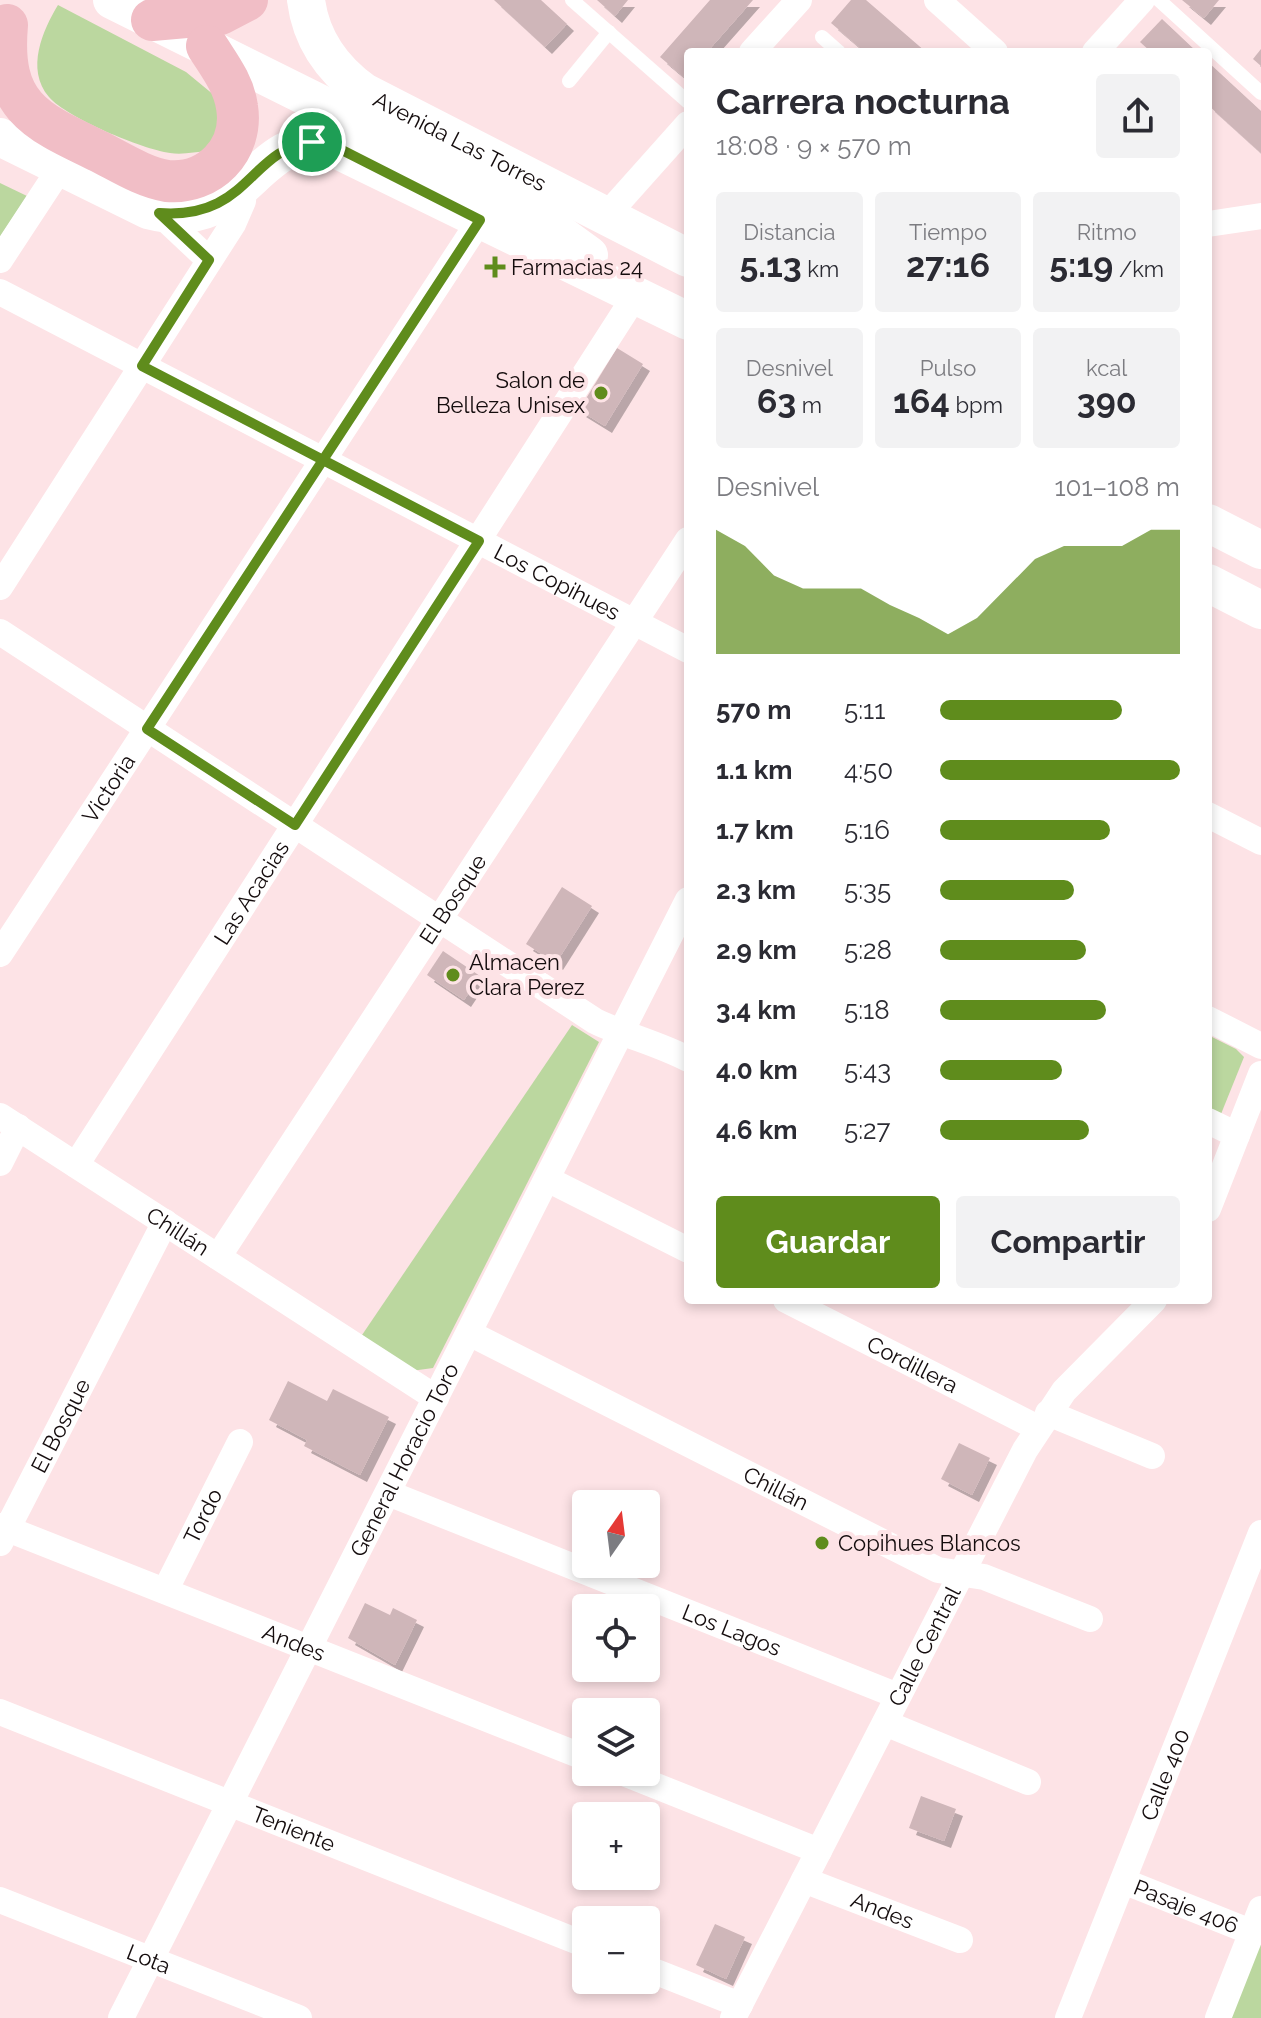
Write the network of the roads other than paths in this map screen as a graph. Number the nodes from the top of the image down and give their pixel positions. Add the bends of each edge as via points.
1 (112, 0) edge
2 (247, 0) edge
3 (306, 0) edge
4 (572, 0) edge
5 (799, 0) edge
6 (937, 0) edge
7 (1142, 0) edge
8 (1159, 0) edge
9 (15, 15) edge
10 (152, 20) junction
11 (609, 32) junction
12 (822, 37) dead end
13 (207, 46) junction
14 (756, 48) edge
15 (834, 48) edge
16 (991, 48) edge
17 (1099, 48) edge
18 (1212, 48) edge
19 (1212, 48) edge
20 (569, 81) dead end
21 (1261, 93) edge
22 (684, 98) edge
23 (684, 128) edge
24 (0, 137) edge
25 (61, 167) junction
26 (244, 188) junction
27 (512, 199) junction
28 (159, 213) junction
29 (1261, 216) edge
30 (605, 217) junction
31 (480, 220) junction
32 (1212, 223) edge
33 (672, 250) edge
34 (0, 260) edge
35 (209, 260) junction
36 (0, 292) edge
37 (662, 308) edge
38 (142, 366) junction
39 (323, 460) junction
40 (1212, 525) edge
41 (479, 541) junction
42 (684, 546) edge
43 (1261, 550) edge
44 (1212, 585) edge
45 (0, 587) edge
46 (1261, 610) edge
47 (634, 622) junction
48 (0, 632) edge
49 (684, 648) edge
50 (147, 729) junction
51 (1212, 817) edge
52 (295, 825) junction
53 (1261, 842) edge
54 (684, 908) edge
55 (439, 920) junction
56 (0, 954) edge
57 (1212, 1021) edge
58 (621, 1033) junction
59 (1261, 1046) edge
60 (684, 1057) edge
61 (1261, 1074) edge
62 (9, 1121) edge
63 (1212, 1123) edge
64 (1237, 1135) junction
65 (0, 1163) edge
66 (76, 1165) junction
67 (547, 1179) junction
68 (1212, 1199) edge
69 (165, 1222) junction
70 (684, 1248) edge
71 (218, 1257) junction
72 (794, 1304) edge
73 (1150, 1304) edge
74 (469, 1333) junction
75 (436, 1398) junction
76 (1043, 1421) junction
77 (240, 1442) dead end
78 (1152, 1456) dead end
79 (388, 1493) junction
80 (2, 1533) edge
81 (1261, 1533) edge
82 (1255, 1564) edge
83 (961, 1574) junction
84 (165, 1591) junction
85 (1090, 1619) dead end
86 (309, 1648) junction
87 (898, 1696) junction
88 (0, 1712) edge
89 (885, 1723) junction
90 (572, 1752) edge
91 (1028, 1782) dead end
92 (656, 1786) edge
93 (229, 1805) junction
94 (819, 1851) junction
95 (804, 1880) junction
96 (1123, 1881) junction
97 (0, 1900) edge
98 (1256, 1920) edge
99 (572, 1940) edge
100 (960, 1940) dead end
101 (151, 1960) junction
102 (660, 1975) edge
103 (737, 2012) edge
104 (121, 2018) edge
105 (299, 2018) edge
106 (1068, 2018) edge
107 (1218, 2018) edge

1 - 10 street, Avenida Las Torres
2 - 10 main road via 220,14
3 - 30 street, Avenida Las Torres via 320,46 340,73 364,92
4 - 11 lane
5 - 14 street
6 - 16 street
7 - 17 street
8 - 18 lane
9 - 13 main road via 5,61 9,84 26,110 54,130 167,181 205,174 221,161 235,137 235,99
10 - 13 street, Avenida Las Torres
11 - 20 lane
11 - 22 lane
12 - 15 lane
13 - 27 street, Avenida Las Torres
19 - 21 lane
23 - 30 street
24 - 25 street
25 - 28 street
25 - 34 street
26 - 28 street via 200,211
26 - 31 street via 279,152 298,144 325,144
26 - 35 street via 237,216
27 - 33 street, Avenida Las Torres
27 - 37 street, Avenida Las Torres
28 - 35 street
29 - 32 street
30 - 33 street, Avenida Las Torres
31 - 37 street
31 - 39 street, Victoria
35 - 38 street
36 - 38 street, Los Copihues
37 - 41 street, Las Acacias
38 - 39 street, Los Copihues
38 - 45 street
39 - 41 street, Los Copihues
39 - 50 street, Victoria
40 - 43 street
41 - 47 street, Los Copihues
41 - 52 street, Las Acacias
42 - 47 street, El Bosque
44 - 46 street
47 - 49 street, Los Copihues
47 - 55 street, El Bosque
48 - 50 street
50 - 52 street
50 - 56 street, Victoria
51 - 53 street
52 - 55 street
52 - 66 street, Las Acacias
54 - 58 street, General Horacio Toro
55 - 58 street
55 - 71 street, El Bosque
57 - 59 street
58 - 60 street
58 - 67 street, General Horacio Toro
61 - 64 street
62 - 65 street
62 - 66 street, Chillán
63 - 64 street
64 - 68 street
66 - 69 street, Chillán
67 - 70 street
67 - 74 street, General Horacio Toro
69 - 71 street, Chillán
69 - 80 street, El Bosque
71 - 75 street, Chillán
72 - 76 street, Cordillera
73 - 76 street, Calle Central via 1079,1374
74 - 75 street, General Horacio Toro
74 - 83 street, Chillán via 938,1570
75 - 79 street, General Horacio Toro
76 - 78 street, Cordillera
76 - 83 street, Calle Central
77 - 84 street, Tordo
79 - 86 street, General Horacio Toro
79 - 87 street, Los Lagos
80 - 84 street, Andes
81 - 82 street, Calle 400
82 - 96 street, Calle 400
83 - 85 street, Chillán via 984,1577
83 - 87 street, Calle Central
84 - 86 street, Andes
86 - 90 street, Andes
86 - 93 street, General Horacio Toro
87 - 89 street, Calle Central
88 - 93 street, Teniente
89 - 91 street
89 - 94 street, Calle Central
92 - 94 street
93 - 99 street, Teniente
93 - 101 street, General Horacio Toro
94 - 95 street, Calle Central
95 - 100 street, Andes
95 - 103 street, Calle Central
96 - 98 street, Pasaje 406
96 - 106 street, Calle 400
97 - 101 street, Lota
98 - 107 street
101 - 104 street, General Horacio Toro
101 - 105 street, Lota
102 - 103 street

